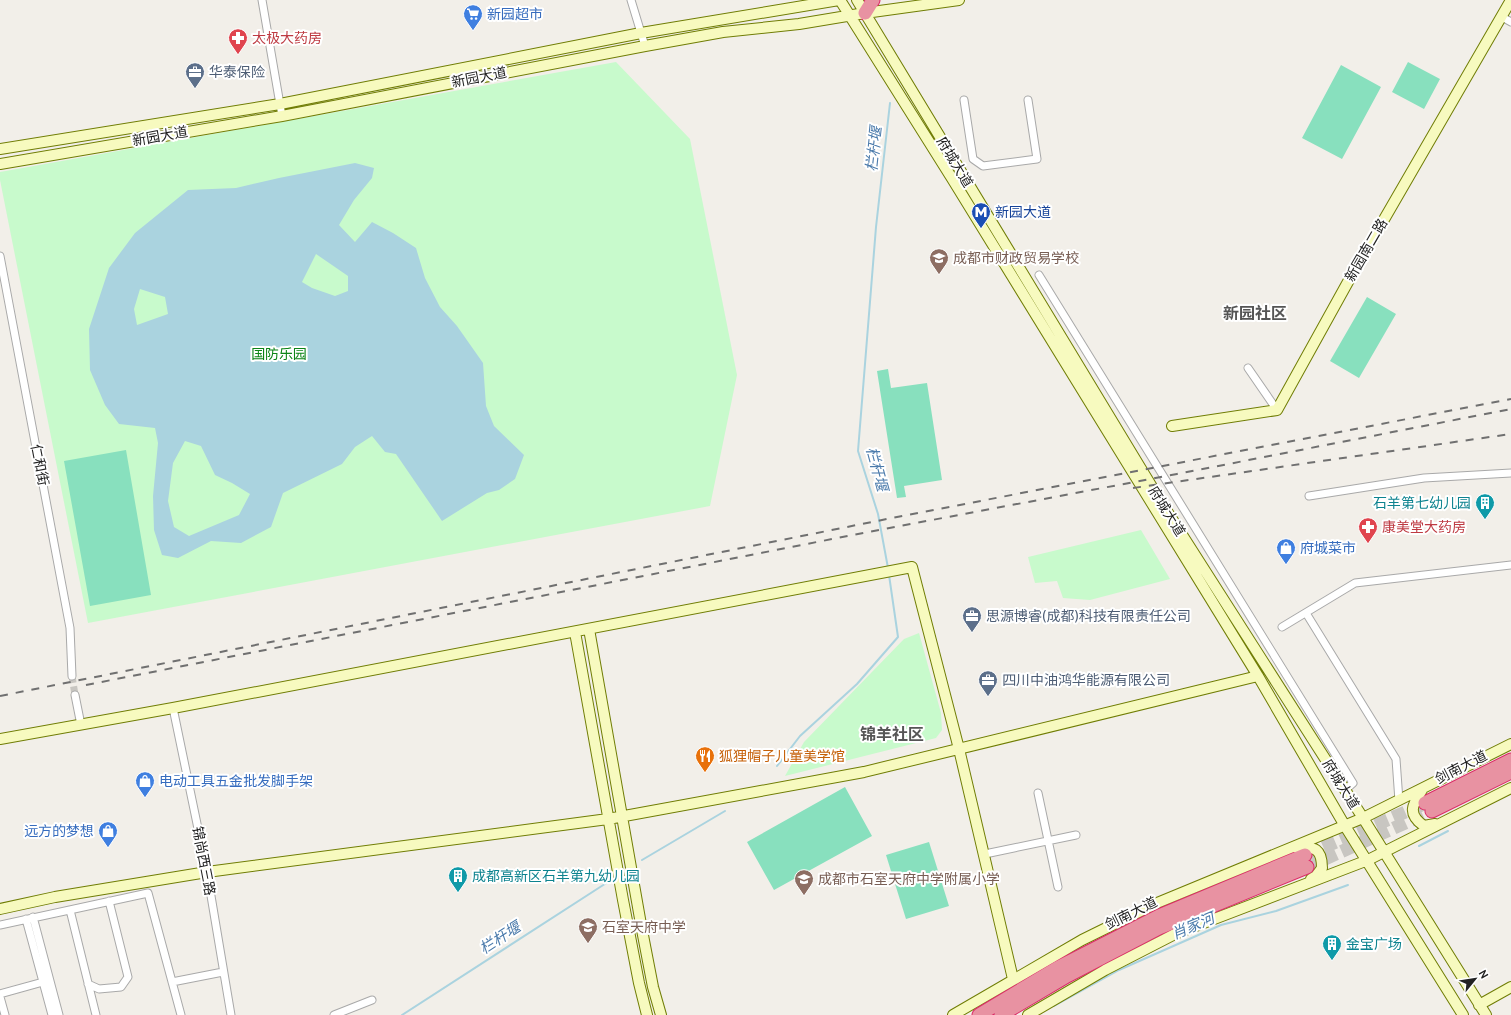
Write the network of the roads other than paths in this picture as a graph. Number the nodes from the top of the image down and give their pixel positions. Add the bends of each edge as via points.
1 (262, 0) edge
2 (630, 0) edge
3 (840, 0) edge
4 (873, 0) edge
5 (959, 0) edge
6 (1511, 0) edge
7 (862, 3) edge
8 (850, 15) junction
9 (1506, 20) edge
10 (642, 33) junction
11 (645, 46) junction
12 (964, 100) dead end
13 (1028, 100) dead end
14 (280, 104) junction
15 (282, 116) junction
16 (0, 149) edge
17 (0, 164) edge
18 (0, 256) edge
19 (1039, 275) dead end
20 (1248, 368) dead end
21 (1277, 410) junction
22 (1172, 426) dead end
23 (1511, 473) edge
24 (1309, 496) dead end
25 (1511, 564) edge
26 (1306, 613) junction
27 (1282, 627) dead end
28 (589, 629) junction
29 (575, 632) junction
30 (72, 676) tunnel mouth
31 (1258, 676) junction
32 (75, 695) tunnel mouth
33 (173, 708) junction
34 (81, 725) junction
35 (0, 739) edge
36 (1511, 744) edge
37 (959, 749) junction
38 (1511, 760) edge
39 (1511, 772) edge
40 (1511, 788) edge
41 (1423, 789) junction
42 (1345, 790) junction
43 (1038, 793) dead end
44 (1399, 801) junction
45 (622, 816) junction
46 (1363, 818) junction
47 (608, 820) junction
48 (1443, 823) junction
49 (1345, 826) junction
50 (1076, 834) dead end
51 (1047, 841) junction
52 (1288, 849) junction
53 (1384, 852) junction
54 (985, 854) junction
55 (1368, 860) junction
56 (1306, 861) tunnel mouth
57 (207, 872) junction
58 (1302, 884) junction
59 (1058, 887) dead end
60 (109, 901) junction
61 (0, 909) edge
62 (70, 910) junction
63 (30, 918) junction
64 (0, 925) edge
65 (1082, 940) junction
66 (1105, 970) junction
67 (223, 972) junction
68 (1062, 972) junction
69 (1013, 979) junction
70 (43, 982) junction
71 (172, 982) junction
72 (88, 984) junction
73 (1511, 987) edge
74 (0, 994) edge
75 (0, 997) edge
76 (372, 1000) dead end
77 (1025, 1001) junction
78 (1479, 1005) junction
79 (1032, 1014) edge
80 (5, 1015) edge
81 (52, 1015) edge
82 (59, 1015) edge
83 (96, 1015) edge
84 (180, 1015) edge
85 (231, 1015) edge
86 (334, 1015) edge
87 (648, 1015) edge
88 (661, 1015) edge
89 (953, 1015) edge
90 (979, 1015) edge
91 (1001, 1015) edge
92 (1464, 1015) edge
93 (1486, 1015) edge

1 - 14 street
2 - 10 street
3 - 7 street, 新园大道
3 - 8 street, 府城大道
3 - 10 street, 新园大道
4 - 7 highway
5 - 7 street, 新园大道
6 - 9 street, 新园南二路
7 - 8 street, 新园大道
7 - 42 street, 府城大道 via 1163,505
8 - 11 street, 新园大道 via 799,24 724,32
8 - 31 street, 府城大道
9 - 21 street, 新园南二路 via 1464,80
10 - 11 street
10 - 14 street, 新园大道
11 - 15 street, 新园大道
12 - 13 street via 972,159 983,166 1037,159
14 - 15 street
14 - 16 street, 新园大道
15 - 17 street, 新园大道
18 - 30 street, 仁和街 via 70,628
19 - 42 street via 1353,784
20 - 21 street
21 - 22 street
23 - 24 street via 1424,478
25 - 26 street via 1356,583
26 - 27 street
26 - 44 street via 1396,759
28 - 29 street
28 - 37 street via 912,567
28 - 45 street
29 - 33 street
29 - 47 street
31 - 37 street
31 - 49 street, 府城大道
32 - 34 street
33 - 34 street
33 - 57 street, 锦尚西三路
34 - 35 street
36 - 41 street
37 - 45 street via 864,772
37 - 54 street
38 - 39 highway, 剑南大道 via 1429,807
40 - 48 street
41 - 44 street
41 - 48 street via 1413,803 1414,816 1424,826
42 - 46 street, 府城大道
43 - 51 street
44 - 46 street
45 - 47 street
45 - 88 street
46 - 49 street
46 - 53 street, 府城大道
47 - 57 street
47 - 87 street via 639,983
48 - 53 street
49 - 52 street
49 - 55 street, 府城大道
50 - 51 street
51 - 54 street
51 - 59 street
52 - 58 street via 1313,847 1322,857 1322,868 1316,876
52 - 65 street via 1157,903
53 - 55 street
53 - 78 street, 府城大道
54 - 69 street
55 - 58 street
55 - 92 street, 府城大道
56 - 68 highway, 剑南大道 via 1159,916
57 - 61 street via 55,896
57 - 67 street, 锦尚西三路
58 - 66 street via 1176,934
60 - 62 street
60 - 71 street via 148,893
60 - 72 street via 128,977 121,987 99,990
62 - 63 street
62 - 72 street
63 - 64 street
63 - 70 street
63 - 82 street
65 - 68 street
65 - 69 street
66 - 68 street
66 - 79 street
67 - 71 street
67 - 85 street, 锦尚西三路
68 - 77 highway, 剑南大道
68 - 90 highway, 剑南大道
69 - 89 street
70 - 74 street
70 - 81 street
71 - 84 street
72 - 83 street
73 - 78 street
75 - 80 street
76 - 86 street
77 - 79 street
77 - 91 highway, 剑南大道
78 - 93 street, 府城大道

